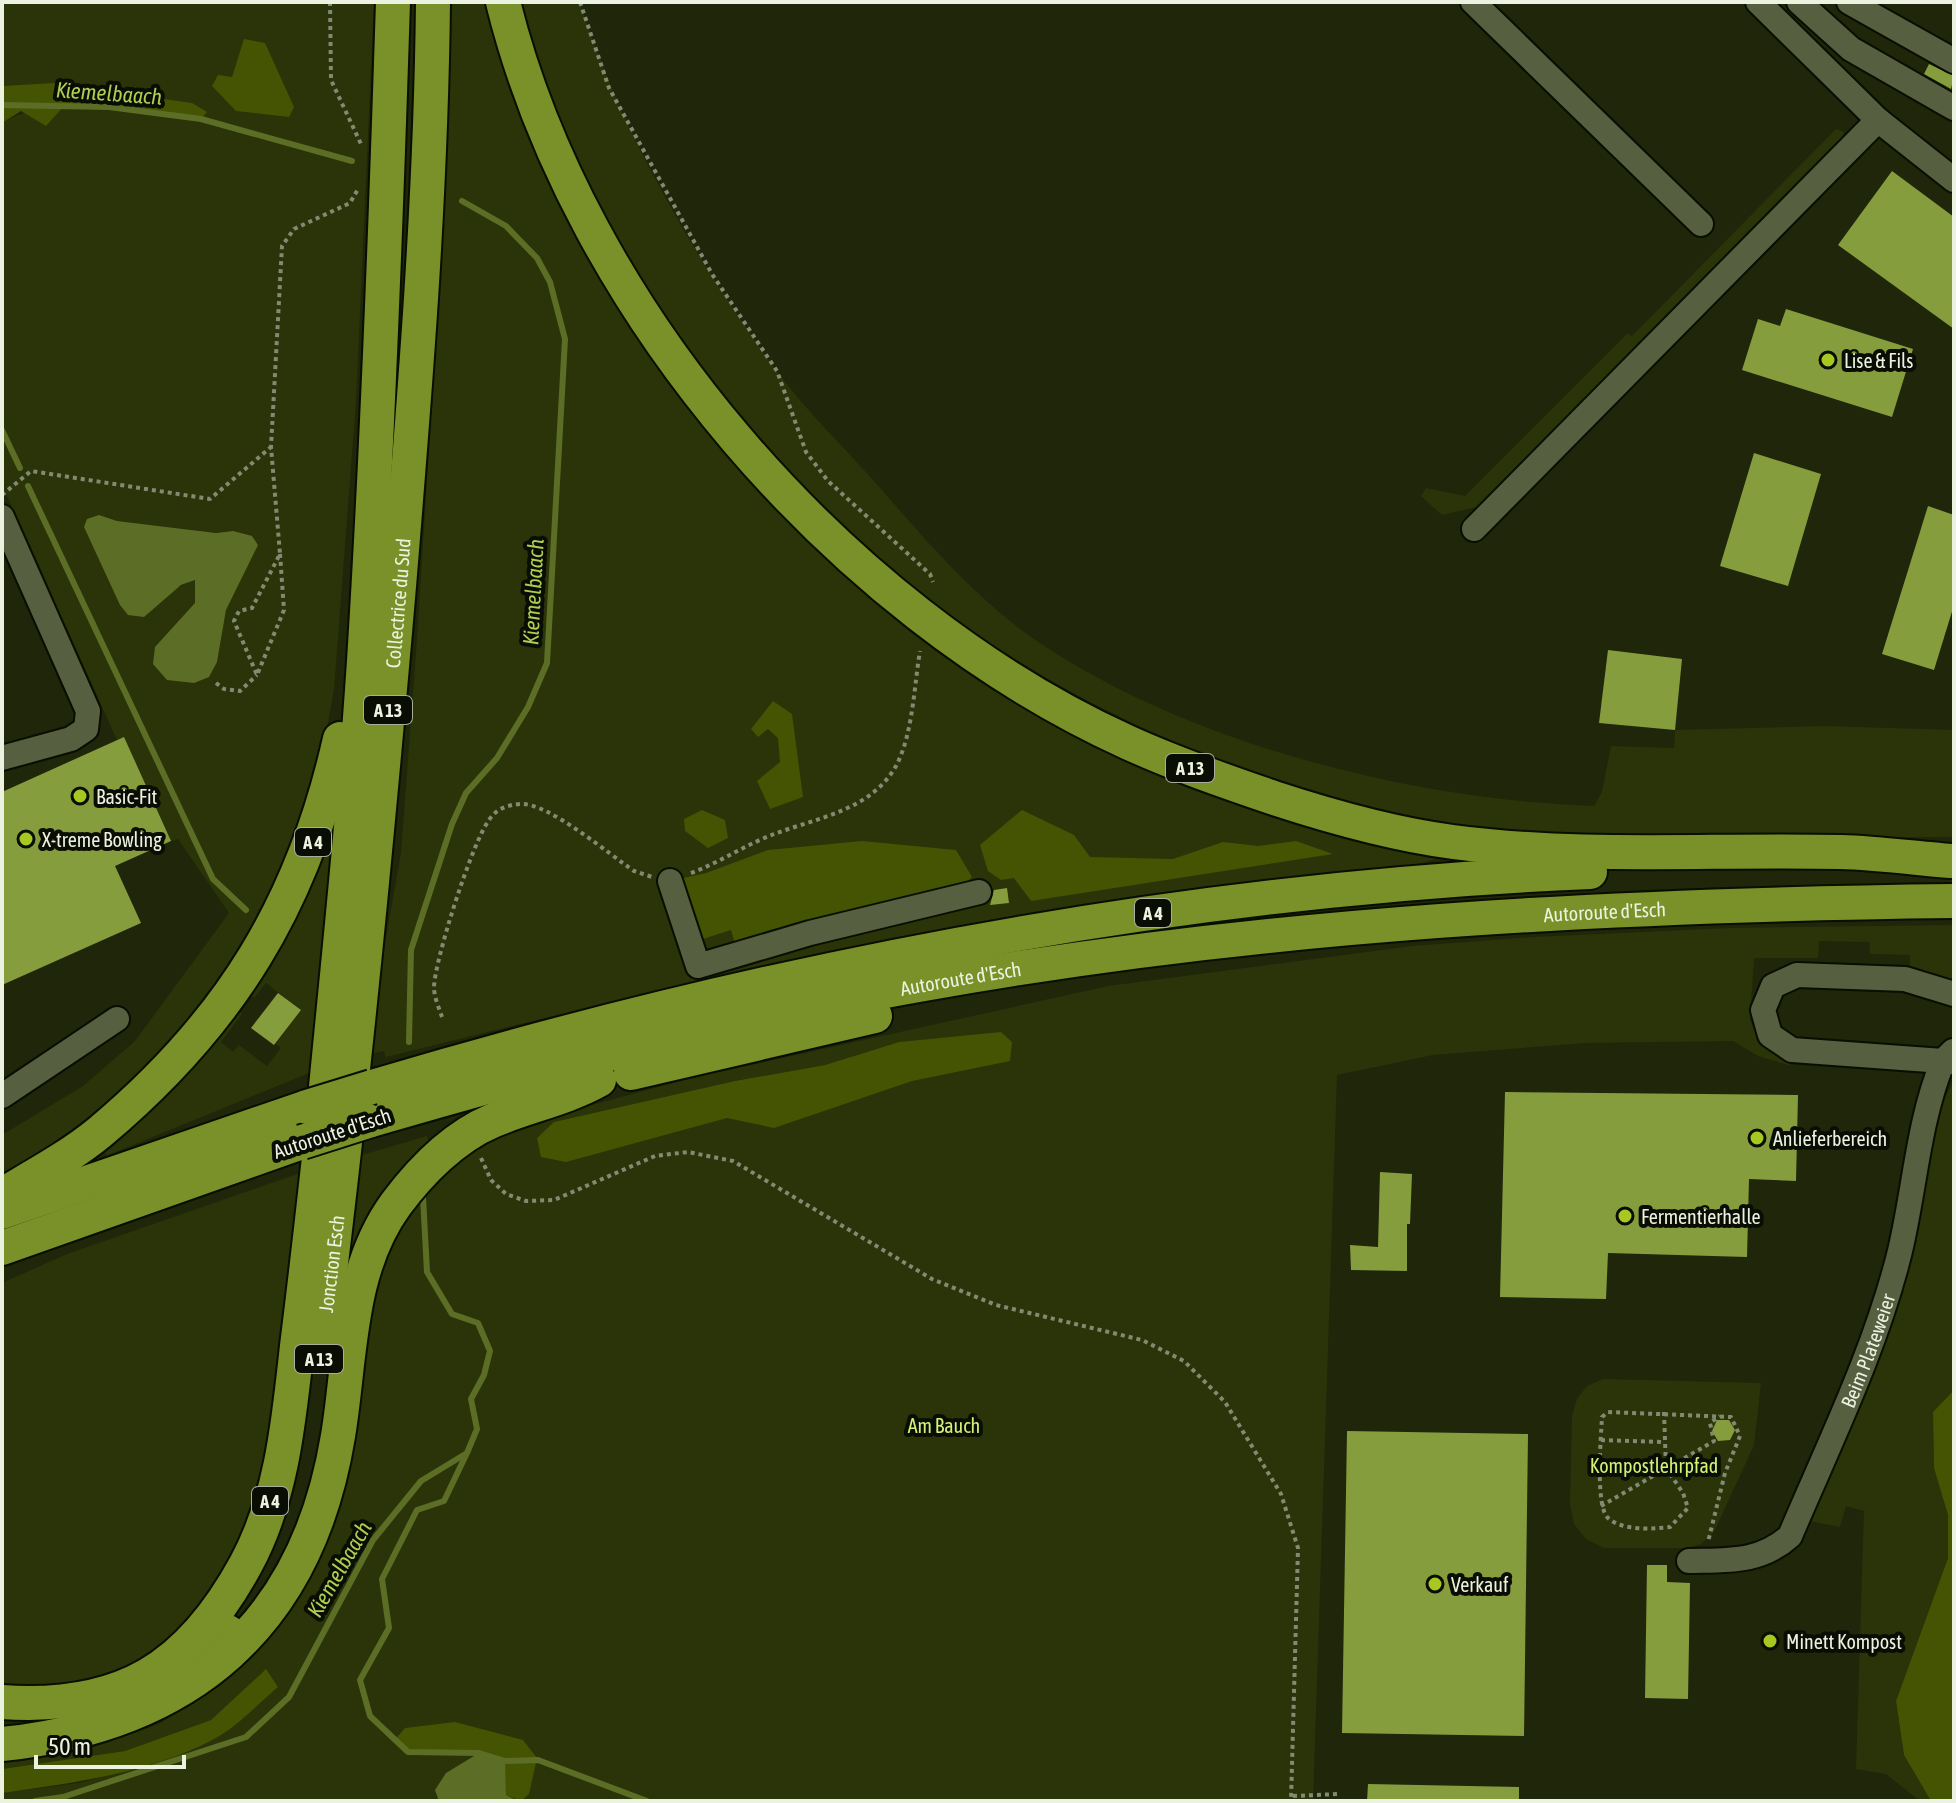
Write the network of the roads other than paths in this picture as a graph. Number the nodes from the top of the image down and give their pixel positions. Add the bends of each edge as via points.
1 (393, 2) edge
2 (433, 2) edge
3 (503, 2) edge
4 (1473, 2) edge
5 (1758, 2) edge
6 (1799, 2) edge
7 (1849, 2) edge
8 (1954, 61) edge
9 (1954, 108) edge
10 (1878, 120) junction
11 (1954, 180) edge
12 (1701, 224) dead end
13 (378, 368) junction
14 (2, 517) edge
15 (1474, 529) dead end
16 (2, 758) edge
17 (1953, 861) edge
18 (670, 881) road end
19 (979, 892) dead end
20 (1954, 901) edge
21 (1136, 953) junction
22 (702, 981) junction
23 (1954, 994) edge
24 (117, 1019) dead end
25 (1950, 1058) edge
26 (599, 1080) junction
27 (2, 1096) edge
28 (366, 1133) junction
29 (301, 1154) junction
30 (2, 1195) edge
31 (339, 1204) joint
32 (2, 1212) edge
33 (2, 1248) edge
34 (2, 1272) edge
35 (1698, 1561) road end
36 (192, 1680) junction
37 (2, 1702) edge
38 (2, 1726) edge
39 (90, 1727) junction
40 (2, 1744) edge

1 - 13 highway
2 - 31 highway, Collectrice du Sud / A 13 via 432,113 416,376 368,947
3 - 17 highway, A 13 via 542,119 581,208 681,370 760,467 854,561 942,630 1037,694 1126,742 1220,780 1330,816 1453,842 1587,853 1844,852
4 - 12 street
5 - 10 street
6 - 9 street via 1851,49
7 - 8 street
10 - 11 street
10 - 15 street
13 - 30 highway, A 4 via 341,731 327,795 294,886 259,951 178,1058 98,1133
13 - 37 highway, A 4 via 363,662 339,963 287,1434 272,1498 246,1565 212,1620 186,1648 137,1682 107,1694 73,1703
14 - 16 street via 88,711 86,729 71,739
17 - 22 highway, Autoroute d'Esch / A 4 via 1534,874 1281,896
18 - 22 street
19 - 22 street via 810,933
20 - 21 highway, Autoroute d'Esch / A 4 via 1534,912
21 - 26 highway, A 4
21 - 28 highway, Autoroute d'Esch / A 4 via 927,983 783,1011 565,1064
22 - 32 highway, Autoroute d'Esch / A 4, bridge via 307,1107
23 - 25 street via 1905,979 1797,975 1773,986 1763,1010 1770,1035 1792,1050
24 - 27 street
25 - 35 street, Beim Plateweier via 1928,1098 1899,1253 1865,1357 1790,1536 1775,1550 1750,1559
26 - 28 highway, A 4
26 - 36 highway, A 4 via 572,1095 489,1122 452,1146 395,1205 359,1285 338,1437 309,1542 275,1604 249,1635 217,1666
28 - 29 highway, Autoroute d'Esch / A 4, bridge
29 - 33 highway, Autoroute d'Esch / A 4
29 - 34 highway, A 4
31 - 36 highway, Jonction Esch / A 13 via 309,1436 290,1511 250,1602
36 - 39 highway, A 4 via 121,1719
38 - 39 highway
39 - 40 highway, A 4

